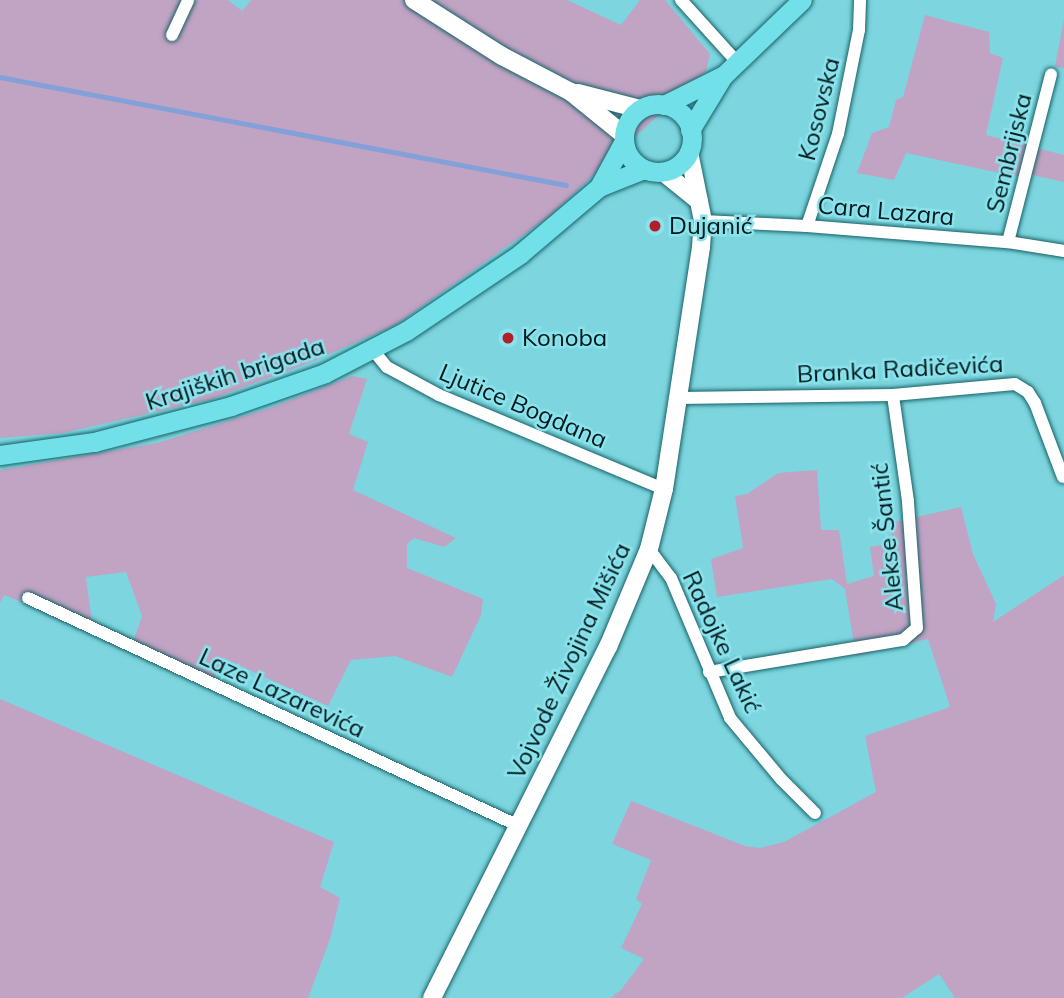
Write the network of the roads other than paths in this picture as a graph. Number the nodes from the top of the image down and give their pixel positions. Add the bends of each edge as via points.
1 (188, 0) edge
2 (414, 0) edge
3 (681, 0) edge
4 (802, 0) edge
5 (860, 0) edge
6 (172, 35) dead end
7 (731, 69) junction
8 (1051, 74) dead end
9 (571, 92) junction
10 (664, 105) junction
11 (640, 110) junction
12 (690, 130) junction
13 (624, 138) junction
14 (689, 152) junction
15 (653, 171) junction
16 (599, 187) junction
17 (699, 201) junction
18 (703, 221) junction
19 (807, 226) junction
20 (1008, 242) junction
21 (1064, 251) edge
22 (373, 350) junction
23 (893, 395) junction
24 (679, 398) junction
25 (0, 455) edge
26 (1063, 477) edge
27 (664, 489) junction
28 (649, 549) junction
29 (28, 598) dead end
30 (709, 672) junction
31 (815, 813) dead end
32 (519, 826) junction
33 (432, 998) edge

1 - 6 street
2 - 9 street via 502,56
3 - 7 street
4 - 7 main road
5 - 19 street, Kosovska via 859,30 838,134
7 - 10 main road
7 - 12 main road
8 - 20 street, Sembrijska
9 - 11 street
9 - 13 street
10 - 11 main road
10 - 12 main road via 685,118
11 - 13 main road via 632,116
12 - 14 main road
13 - 15 main road via 630,158
13 - 16 main road, Krajiških brigada
14 - 15 main road via 679,164
14 - 17 street, Vojvode Živojina Mišića
15 - 16 main road, Krajiških brigada
15 - 17 street
16 - 22 main road, Krajiških brigada via 520,254
17 - 18 street, Vojvode Živojina Mišića
18 - 19 street, Cara Lazara
18 - 24 street, Vojvode Živojina Mišića
19 - 20 street, Cara Lazara
20 - 21 street, Cara Lazara
22 - 25 main road, Krajiških brigada via 325,373 231,406 94,442
22 - 27 street, Ljutice Bogdana via 387,367 439,395
23 - 24 street, Branka Radičevića
23 - 26 street, Branka Radičevića via 1015,384 1035,403
23 - 30 street, Alekse Šantić via 908,500 917,628 903,640
24 - 27 street, Vojvode Živojina Mišića
27 - 28 street, Vojvode Živojina Mišića
28 - 30 street, Radojke Lakić via 671,578
28 - 32 street, Vojvode Živojina Mišića via 613,636
29 - 32 street, Laze Lazarevića
30 - 31 street, Radojke Lakić via 730,718
32 - 33 street, Vojvode Živojina Mišića

